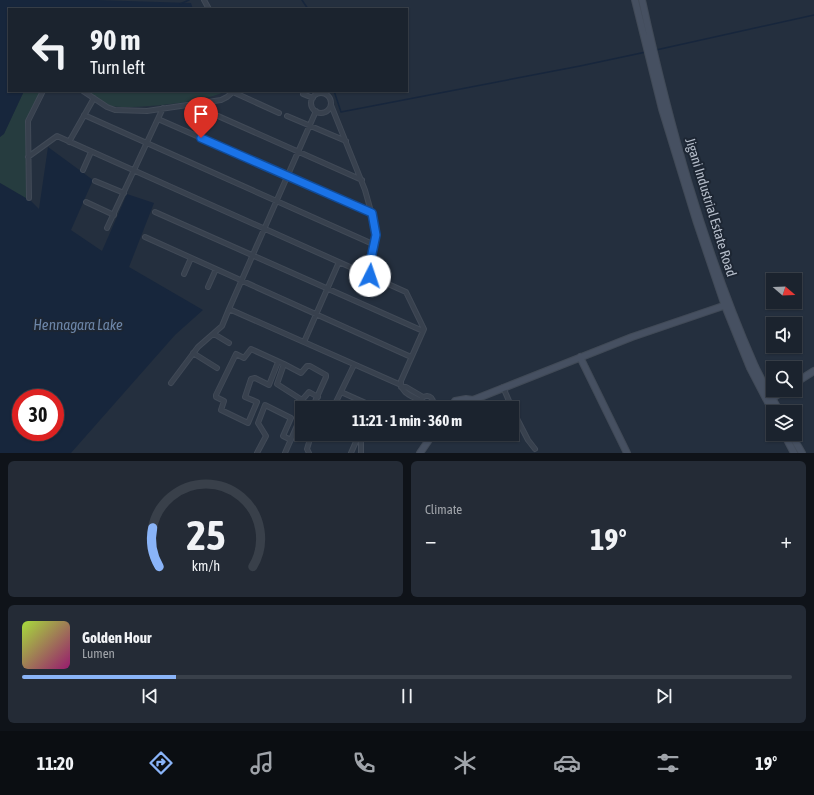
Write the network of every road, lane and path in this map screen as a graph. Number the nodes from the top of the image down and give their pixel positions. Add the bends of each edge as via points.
1 (635, 0) edge
2 (642, 0) edge
3 (651, 51) junction
4 (42, 92) edge
5 (85, 92) edge
6 (234, 92) edge
7 (303, 94) dead end
8 (94, 98) junction
9 (313, 98) junction
10 (191, 104) junction
11 (331, 105) junction
12 (162, 108) junction
13 (316, 111) junction
14 (279, 113) dead end
15 (84, 116) junction
16 (287, 116) dead end
17 (158, 119) junction
18 (310, 126) junction
19 (69, 142) junction
20 (347, 142) junction
21 (146, 143) junction
22 (91, 152) junction
23 (298, 152) junction
24 (28, 157) dead end
25 (83, 170) dead end
26 (134, 171) junction
27 (288, 176) junction
28 (362, 180) junction
29 (94, 181) dead end
30 (124, 193) junction
31 (29, 198) dead end
32 (86, 202) dead end
33 (155, 212) dead end
34 (372, 213) junction
35 (114, 215) junction
36 (107, 228) dead end
37 (264, 229) junction
38 (145, 237) dead end
39 (375, 245) junction
40 (253, 256) junction
41 (191, 258) junction
42 (339, 262) junction
43 (216, 269) junction
44 (184, 274) dead end
45 (370, 276) junction
46 (242, 281) junction
47 (208, 287) dead end
48 (328, 289) junction
49 (728, 305) junction
50 (229, 309) junction
51 (316, 314) junction
52 (423, 331) junction
53 (214, 334) junction
54 (304, 342) junction
55 (229, 343) dead end
56 (194, 353) junction
57 (411, 357) junction
58 (580, 357) junction
59 (278, 362) junction
60 (284, 364) junction
61 (354, 365) junction
62 (216, 368) dead end
63 (814, 371) edge
64 (802, 379) edge
65 (171, 383) dead end
66 (401, 386) junction
67 (503, 387) junction
68 (341, 392) junction
69 (318, 397) junction
70 (423, 397) junction
71 (774, 397) edge
72 (770, 400) junction
73 (316, 401) edge
74 (336, 401) edge
75 (361, 401) edge
76 (421, 401) joint
77 (432, 401) edge
78 (455, 401) edge
79 (509, 401) edge
80 (257, 402) junction
81 (265, 405) junction
82 (771, 405) edge
83 (774, 405) edge
84 (519, 422) edge
85 (295, 429) edge
86 (291, 440) junction
87 (309, 441) edge
88 (356, 441) edge
89 (361, 441) edge
90 (428, 441) edge
91 (788, 441) edge
92 (795, 441) edge
93 (535, 449) dead end
94 (257, 453) edge
95 (285, 453) edge
96 (309, 453) edge
97 (351, 453) edge
98 (361, 453) edge
99 (420, 453) edge
100 (627, 453) edge
101 (794, 453) edge
102 (802, 453) edge

1 - 3 main road, Jigani Industrial Estate Road
2 - 3 main road, Jigani Industrial Estate Road
3 - 49 main road, Jigani Industrial Estate Road
4 - 31 street via 28,121
5 - 8 street
6 - 10 street via 221,100
6 - 14 street
7 - 9 street
8 - 12 street via 112,110 147,111
8 - 15 street
9 - 11 street via 324,94 330,98
9 - 13 street via 312,107
10 - 12 street
10 - 23 street
11 - 13 street via 325,112
11 - 20 street
12 - 17 street
13 - 18 street
15 - 19 street
15 - 21 street
16 - 18 street
17 - 21 street
17 - 27 street
18 - 20 street
18 - 23 street
19 - 22 street
19 - 24 street via 57,136
20 - 28 street
21 - 26 street
21 - 39 street
22 - 25 street
22 - 26 street
23 - 27 street
23 - 28 street
26 - 30 street
26 - 37 street
27 - 34 street
27 - 37 street
28 - 34 street
29 - 30 street
30 - 35 street
32 - 35 street
33 - 40 street
34 - 39 street via 376,230
35 - 36 street
37 - 40 street
37 - 42 street
38 - 41 street
39 - 45 street via 370,263
40 - 46 street
40 - 48 street
41 - 43 street
41 - 44 street
42 - 45 street
42 - 48 street
43 - 46 street
43 - 47 street
45 - 52 street via 406,292
46 - 50 street
46 - 51 street
48 - 51 street
48 - 52 street
49 - 58 main road
49 - 72 main road, Jigani Industrial Estate Road
50 - 53 street via 224,323
50 - 54 street
51 - 54 street
51 - 57 street
52 - 57 street
53 - 55 street
53 - 56 street
54 - 61 street
56 - 62 street
56 - 65 street
57 - 66 street
58 - 67 main road
58 - 100 main road
59 - 60 street
59 - 80 street via 269,385 255,378 251,379 245,397
59 - 80 street via 251,350 244,358 236,354 216,395 224,401 221,410 248,423
60 - 69 street via 277,384 302,400 309,392
60 - 69 street via 297,373 310,366 326,374
61 - 66 street
61 - 68 street
63 - 64 main road
66 - 70 street
66 - 76 street via 403,392
67 - 78 main road via 473,400
67 - 79 street
68 - 74 street
68 - 75 street
69 - 73 street
70 - 76 street
70 - 77 street via 430,396
71 - 72 main road
72 - 82 main road, Jigani Industrial Estate Road
72 - 83 main road, Jigani Industrial Estate Road
80 - 81 street
81 - 86 street via 291,418 283,436
81 - 94 street via 258,423 266,436
84 - 93 street
85 - 86 street
86 - 95 street
87 - 96 street via 307,449
88 - 97 street
89 - 98 street
90 - 99 main road
91 - 101 main road
92 - 102 main road

